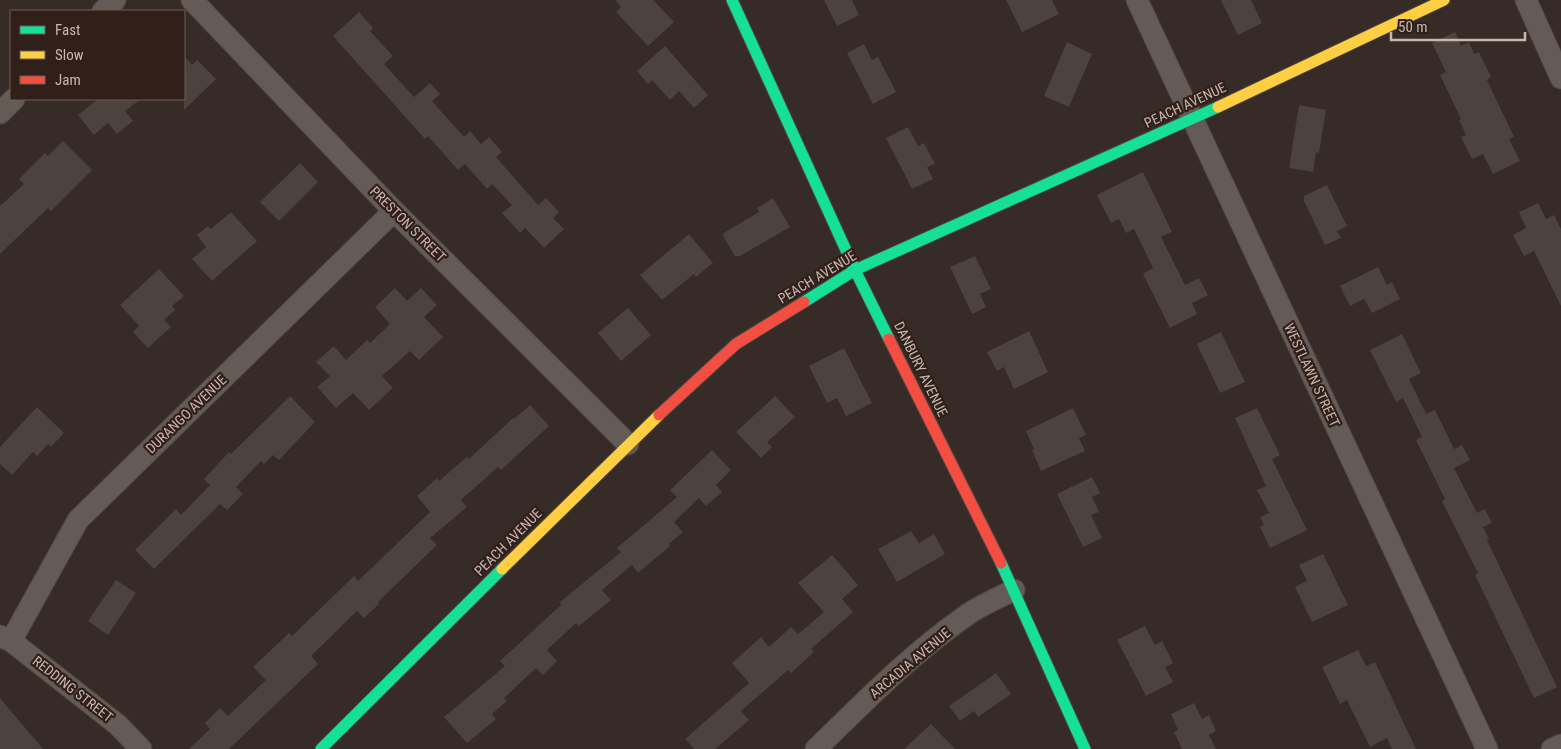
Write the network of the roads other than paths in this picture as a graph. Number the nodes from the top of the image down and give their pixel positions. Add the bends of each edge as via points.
1 (115, 0) edge
2 (192, 0) edge
3 (732, 0) edge
4 (1137, 0) edge
5 (1444, 0) edge
6 (1526, 0) edge
7 (104, 10) edge
8 (1561, 78) edge
9 (13, 100) edge
10 (0, 112) edge
11 (1193, 119) junction
12 (394, 211) junction
13 (855, 270) junction
14 (628, 444) junction
15 (1014, 590) junction
16 (6, 638) edge
17 (1561, 745) edge
18 (141, 749) edge
19 (321, 749) edge
20 (816, 749) edge
21 (1085, 749) edge
22 (1487, 749) edge
23 (1552, 749) edge

1 - 7 street
2 - 12 street, PRESTON STREET
3 - 13 street, DANBURY AVENUE
4 - 11 street, WESTLAWN STREET
5 - 11 street, PEACH AVENUE
6 - 8 street
9 - 10 street
11 - 13 street, PEACH AVENUE
11 - 22 street, WESTLAWN STREET
12 - 14 street, PRESTON STREET
12 - 16 street, DURANGO AVENUE via 78,520
13 - 14 street, PEACH AVENUE via 736,344
13 - 15 street, DANBURY AVENUE
14 - 19 street, PEACH AVENUE
15 - 20 street, ARCADIA AVENUE via 968,614 931,643 890,676
15 - 21 street, DANBURY AVENUE
16 - 18 street, REDDING STREET via 118,725
17 - 23 street

